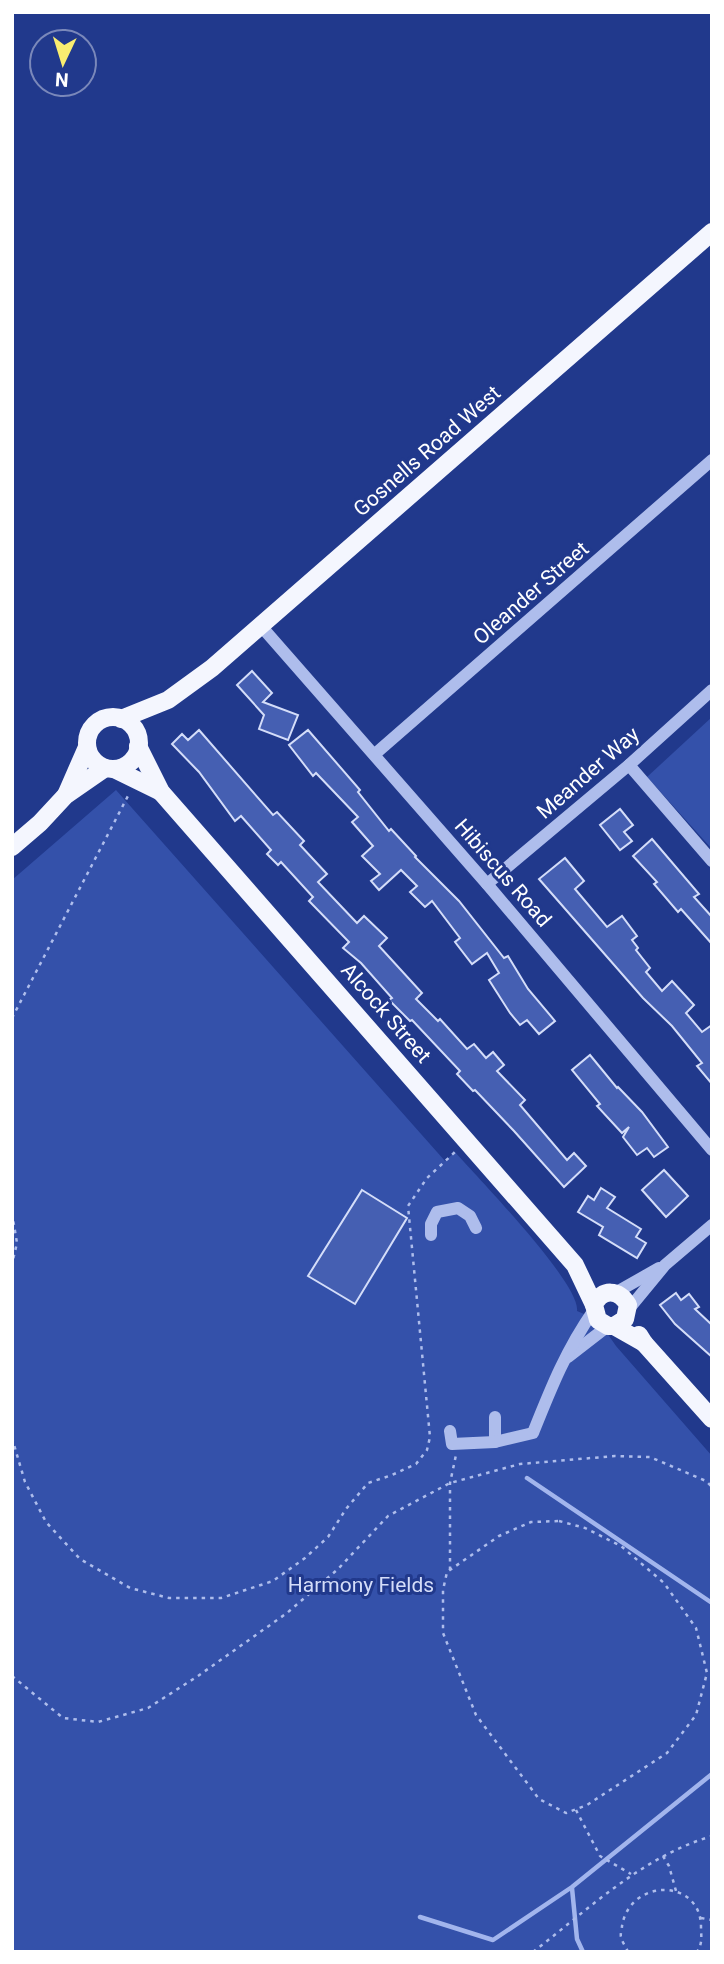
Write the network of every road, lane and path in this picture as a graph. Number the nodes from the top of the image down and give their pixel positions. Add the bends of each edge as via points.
1 (712, 232) edge
2 (712, 460) edge
3 (261, 626) junction
4 (712, 690) edge
5 (168, 700) junction
6 (121, 719) junction
7 (138, 743) junction
8 (87, 747) junction
9 (375, 754) junction
10 (629, 765) junction
11 (109, 768) junction
12 (131, 789) dead end
13 (161, 792) junction
14 (66, 795) junction
15 (12, 848) edge
16 (712, 861) edge
17 (487, 884) junction
18 (12, 1018) edge
19 (712, 1150) edge
20 (455, 1152) dead end
21 (12, 1213) edge
22 (712, 1226) edge
23 (476, 1228) dead end
24 (431, 1236) dead end
25 (12, 1264) edge
26 (575, 1265) junction
27 (665, 1265) junction
28 (612, 1292) junction
29 (594, 1308) junction
30 (628, 1311) junction
31 (611, 1326) junction
32 (644, 1343) junction
33 (560, 1365) junction
34 (495, 1417) dead end
35 (712, 1419) edge
36 (450, 1431) dead end
37 (12, 1438) edge
38 (495, 1442) junction
39 (457, 1450) dead end
40 (450, 1483) junction
41 (712, 1487) edge
42 (450, 1570) junction
43 (12, 1676) edge
44 (575, 1809) junction
45 (712, 1836) edge
46 (663, 1856) junction
47 (631, 1874) junction
48 (676, 1892) junction
49 (701, 1919) junction
50 (712, 1920) edge
51 (533, 1952) edge
52 (628, 1952) edge
53 (697, 1952) edge

1 - 3 main road, Gosnells Road West
2 - 9 street, Oleander Street
3 - 5 main road, Gosnells Road West
3 - 9 street, Hibiscus Road
4 - 10 street, Meander Way
5 - 6 main road, Gosnells Road West
5 - 7 main road, Gosnells Road West
6 - 7 main road via 133,727
6 - 8 main road, Gosnells Road West via 96,723
7 - 11 main road, Gosnells Road West via 128,764
7 - 13 main road, Alcock Street
8 - 11 main road via 93,760
8 - 14 main road, Gosnells Road West
9 - 17 street, Hibiscus Road
10 - 16 street
10 - 17 street, Meander Way
11 - 13 main road, Alcock Street
11 - 14 main road, Gosnells Road West
12 - 18 path
13 - 26 main road, Alcock Street
14 - 15 main road, Gosnells Road West
17 - 19 street, Hibiscus Road
20 - 37 path via 427,1178 408,1206 430,1437 427,1450 416,1464 368,1482 328,1537 273,1581 221,1598 169,1598 130,1588 80,1559 46,1522 25,1482
21 - 25 path via 16,1243
22 - 27 street
23 - 24 street via 470,1216 458,1208 437,1212
26 - 28 main road, Alcock Street
26 - 29 main road, Alcock Street
27 - 28 street
27 - 30 street
28 - 29 main road via 602,1294
28 - 30 main road, Alcock Street via 626,1300
29 - 31 main road, Alcock Street via 597,1320
29 - 33 street
30 - 31 main road via 625,1319
30 - 32 main road, Alcock Street
31 - 32 main road, Alcock Street
31 - 33 street
32 - 35 main road, Alcock Street
33 - 38 street via 533,1433
34 - 38 street
36 - 38 street via 452,1444
39 - 40 path
40 - 41 path via 520,1464 615,1456 650,1457
40 - 42 path
40 - 43 path via 388,1516 338,1569 287,1613 148,1708 98,1722 63,1718
42 - 44 path via 443,1590 443,1633 476,1715 539,1799 566,1813
42 - 44 path via 499,1536 531,1522 559,1521 621,1546 664,1583 696,1628 707,1673 696,1715 667,1753
44 - 47 path via 600,1856
45 - 46 path
46 - 47 path
46 - 48 path
47 - 51 path
48 - 49 path via 693,1901
48 - 52 path via 657,1890 637,1898 624,1916 620,1936
49 - 50 path
49 - 53 path via 702,1945

